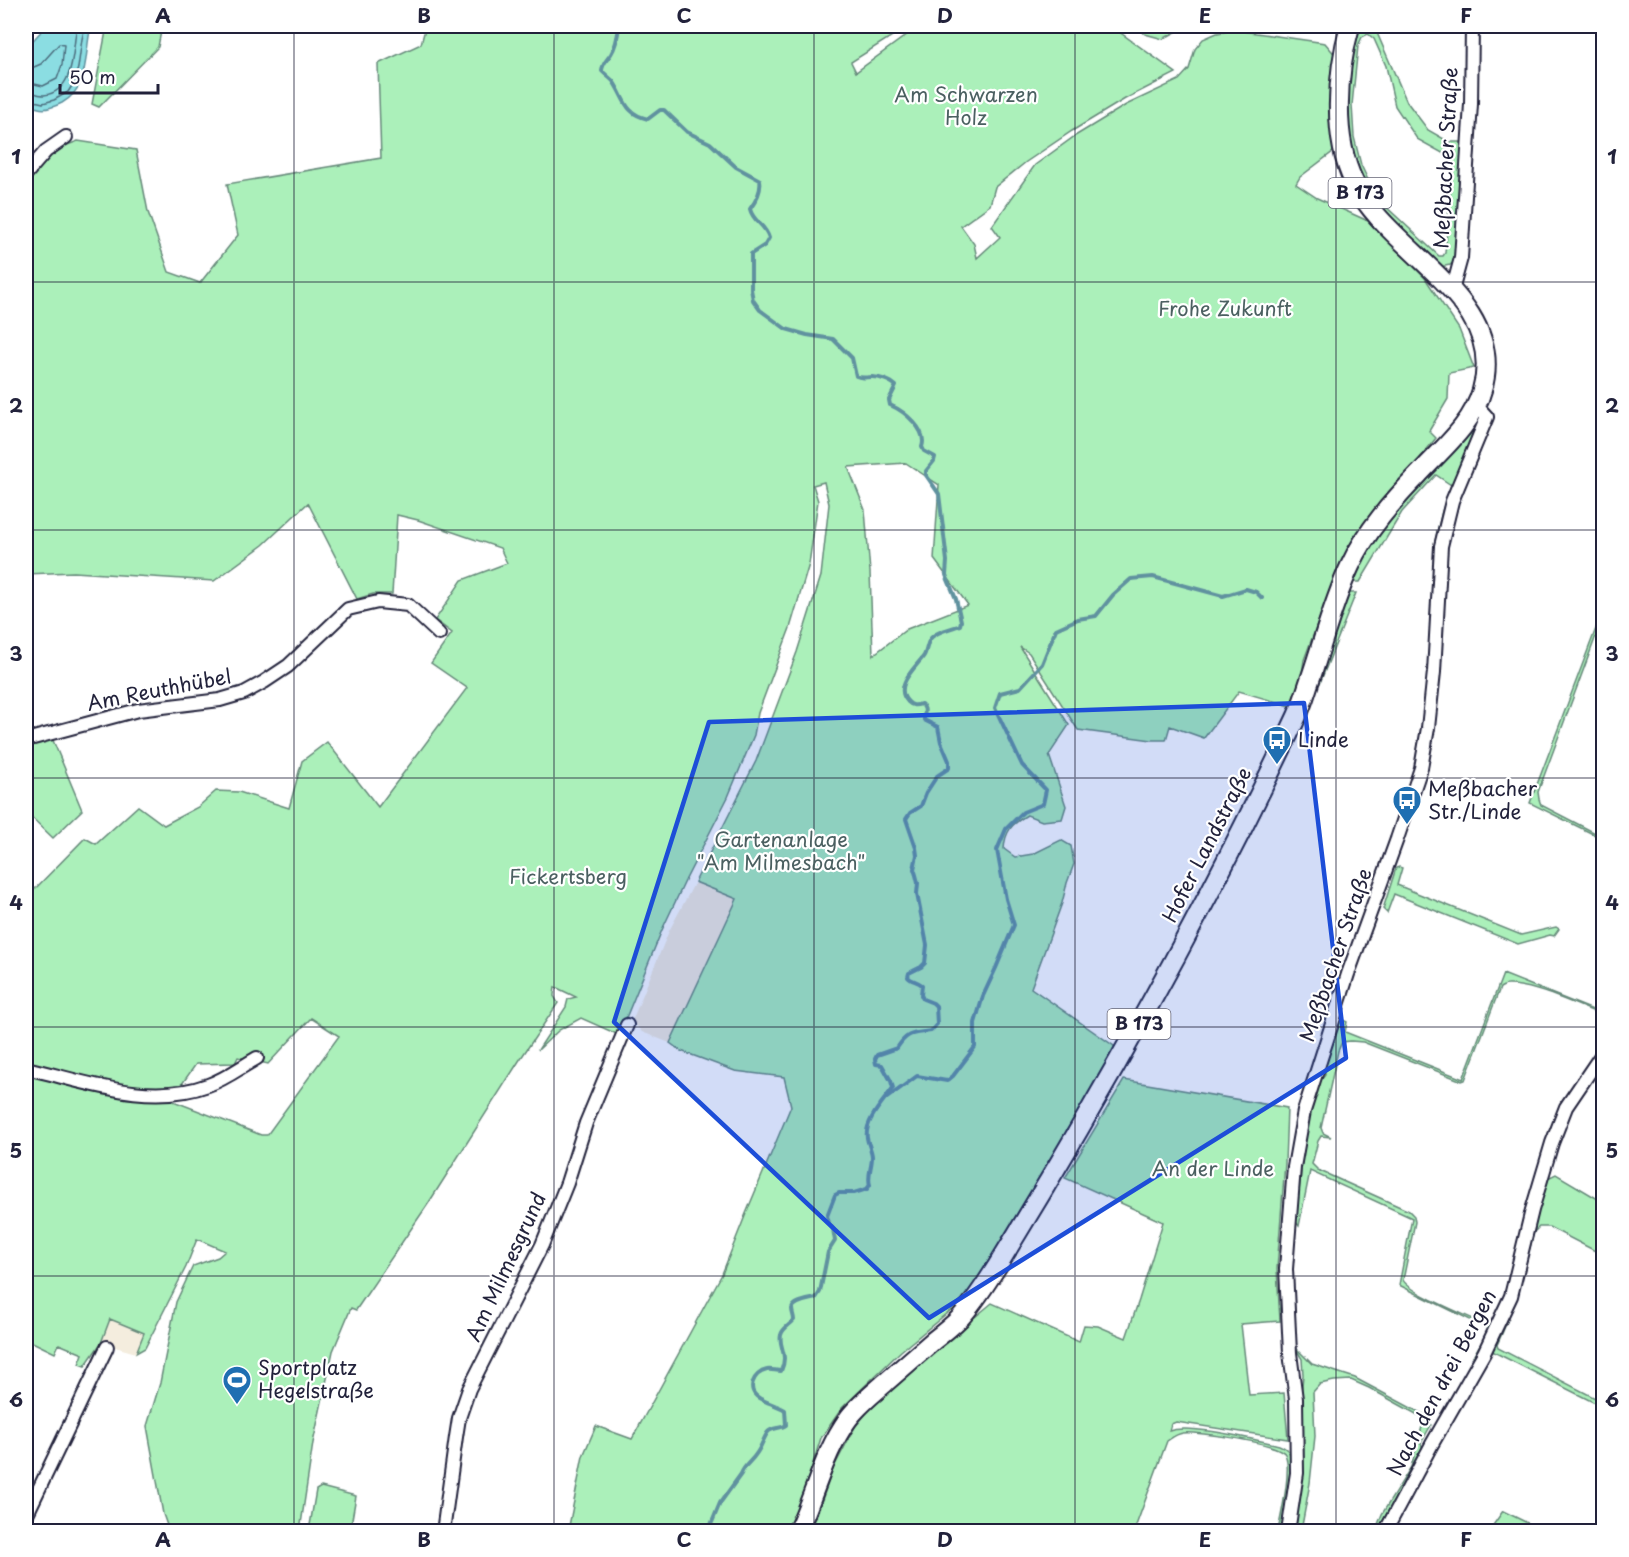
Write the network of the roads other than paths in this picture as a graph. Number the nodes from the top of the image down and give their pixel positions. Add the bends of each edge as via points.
1 (1350, 26) edge
2 (1472, 26) edge
3 (66, 137) dead end
4 (26, 174) edge
5 (1452, 291) junction
6 (1477, 405) junction
7 (439, 634) dead end
8 (26, 740) edge
9 (627, 1025) dead end
10 (1604, 1051) edge
11 (257, 1058) dead end
12 (26, 1068) edge
13 (107, 1347) dead end
14 (26, 1516) edge
15 (443, 1532) edge
16 (797, 1532) edge
17 (1288, 1532) edge
18 (1385, 1532) edge

1 - 5 main road, Hofer Landstraße / B 173 via 1342,67 1340,132 1353,181 1376,216
2 - 5 street, Meßbacher Straße via 1461,258
3 - 4 street via 46,151
5 - 6 main road, Hofer Landstraße / B 173 via 1474,321 1485,351 1486,376
6 - 16 main road, Hofer Landstraße / B 173 via 1446,447 1364,539 1350,565 1300,710 1231,852 1113,1072 1011,1244 978,1296 957,1320 849,1417 830,1449
6 - 17 street, Meßbacher Straße via 1487,417 1452,501 1441,546 1434,672 1421,768 1304,1111 1294,1167 1286,1269 1297,1473
7 - 8 street, Am Reuthhübel via 408,605 378,602 348,609 288,666 244,693 210,702 138,710
9 - 15 street, Am Milmesgrund via 542,1245 469,1389 459,1418
10 - 18 street, Nach den drei Bergen via 1566,1107 1552,1143 1511,1296 1484,1353
11 - 12 street via 208,1085 175,1093 101,1087
13 - 14 street

